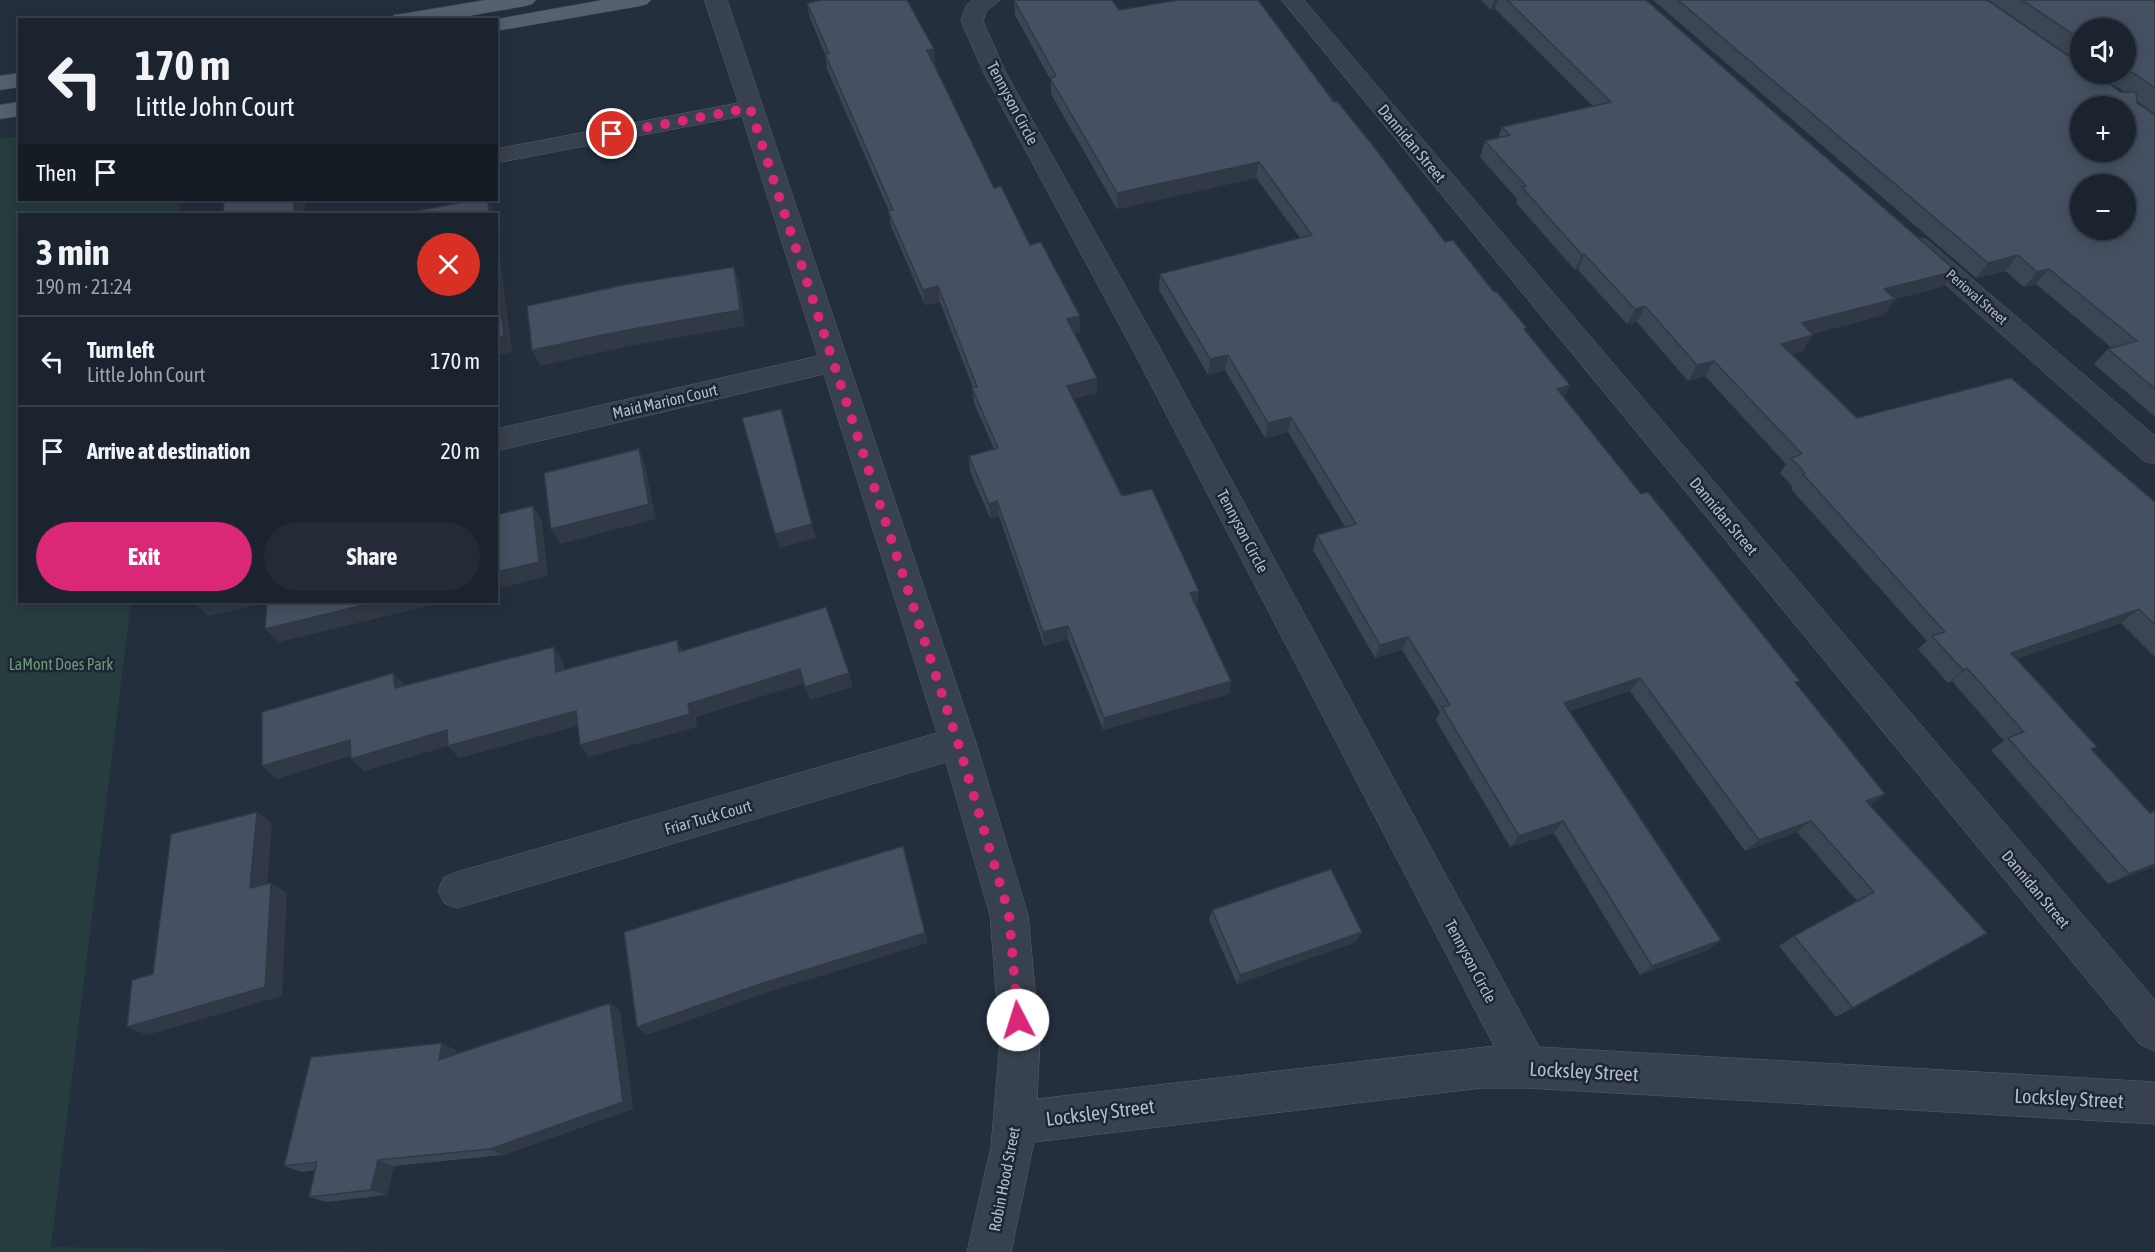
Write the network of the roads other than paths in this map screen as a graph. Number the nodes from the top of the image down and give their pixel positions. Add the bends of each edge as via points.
1 (527, 0) edge
2 (640, 0) edge
3 (716, 0) edge
4 (989, 0) edge
5 (1293, 0) edge
6 (414, 18) edge
7 (498, 25) edge
8 (18, 80) edge
9 (0, 83) edge
10 (750, 108) junction
11 (18, 109) edge
12 (0, 112) edge
13 (498, 156) edge
14 (1905, 234) edge
15 (833, 362) junction
16 (498, 440) edge
17 (2155, 453) edge
18 (958, 743) junction
19 (457, 890) dead end
20 (2155, 1031) edge
21 (1527, 1067) junction
22 (2155, 1103) edge
23 (1015, 1123) junction
24 (990, 1252) edge

1 - 6 main road
2 - 7 main road
3 - 10 street, Robin Hood Street
4 - 21 street, Tennyson Circle via 977,6 972,21 995,73 1148,352
5 - 20 street, Dannidan Street
8 - 9 main road
10 - 13 street
10 - 15 street, Robin Hood Street
11 - 12 main road
14 - 17 street, Perioval Street
15 - 16 street, Maid Marion Court
15 - 18 street, Robin Hood Street
18 - 19 street, Friar Tuck Court
18 - 23 street, Robin Hood Street via 1009,915 1020,1041
21 - 22 street, Locksley Street
21 - 23 street, Locksley Street via 1481,1067
23 - 24 street, Robin Hood Street

